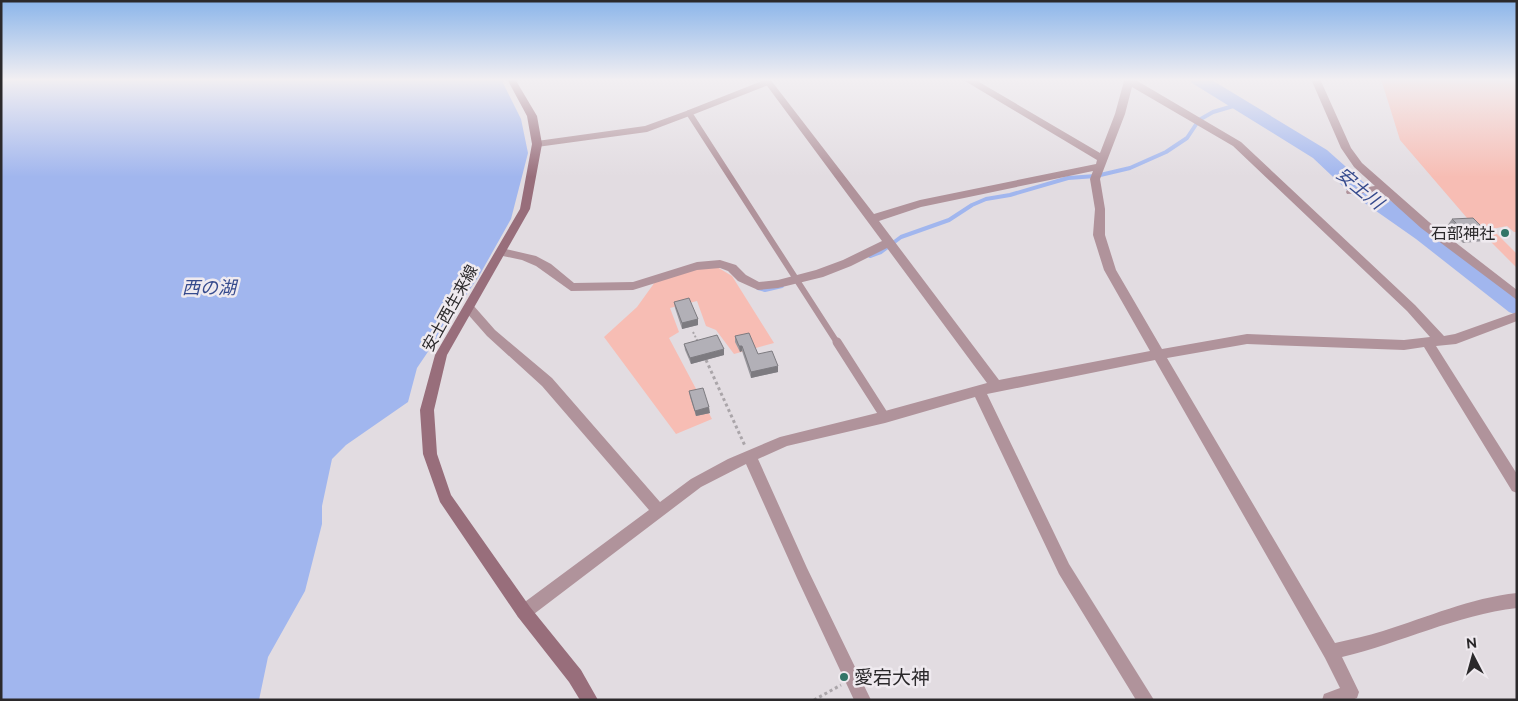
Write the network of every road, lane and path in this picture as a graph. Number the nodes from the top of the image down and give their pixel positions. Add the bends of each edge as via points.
1 (530, 112) edge
2 (692, 112) edge
3 (791, 112) edge
4 (1017, 112) edge
5 (1121, 112) edge
6 (1185, 112) edge
7 (1330, 112) edge
8 (689, 113) junction
9 (537, 144) junction
10 (1099, 169) junction
11 (1382, 188) junction
12 (1351, 192) dead end
13 (872, 219) junction
14 (889, 242) junction
15 (502, 252) junction
16 (796, 279) junction
17 (1517, 296) edge
18 (469, 308) junction
19 (1517, 316) edge
20 (693, 332) dead end
21 (1434, 342) junction
22 (699, 346) edge
23 (1158, 353) junction
24 (706, 360) edge
25 (996, 386) junction
26 (979, 391) junction
27 (885, 417) junction
28 (750, 457) junction
29 (1517, 487) edge
30 (659, 511) junction
31 (1517, 600) edge
32 (524, 612) junction
33 (1331, 652) junction
34 (853, 679) junction
35 (1353, 696) edge
36 (590, 700) edge
37 (814, 700) edge
38 (863, 700) edge
39 (1146, 700) edge
40 (1330, 700) edge

1 - 9 main road, 安土西生来線
2 - 8 lane
3 - 13 street
4 - 10 street
5 - 10 street
6 - 21 street via 1238,144 1411,308
7 - 11 street via 1346,148
8 - 9 street via 647,129
8 - 16 lane
9 - 15 main road, 安土西生来線 via 525,209
10 - 13 street via 920,204
10 - 23 street via 1099,235 1110,270
11 - 12 street
11 - 17 street
13 - 14 street
14 - 16 street via 847,263
14 - 25 street
15 - 16 street via 522,254 542,262 570,287 632,286 697,266 720,264 732,268 742,278 758,286
15 - 18 main road, 安土西生来線
16 - 27 lane
18 - 30 street via 490,333 547,382
18 - 32 main road, 安土西生来線 via 441,354 427,410 430,454 445,498
19 - 21 street via 1456,339
20 - 22 path
21 - 23 street via 1404,345 1247,339
21 - 29 street
23 - 25 street
23 - 33 street
24 - 28 path
25 - 26 street
26 - 27 street
26 - 39 street via 1064,569
27 - 28 street via 785,441
28 - 30 street via 696,483
28 - 34 street
30 - 32 street
31 - 33 street via 1446,616 1390,637
32 - 36 main road, 安土西生来線
33 - 35 street
34 - 37 path
34 - 38 street
35 - 40 street

